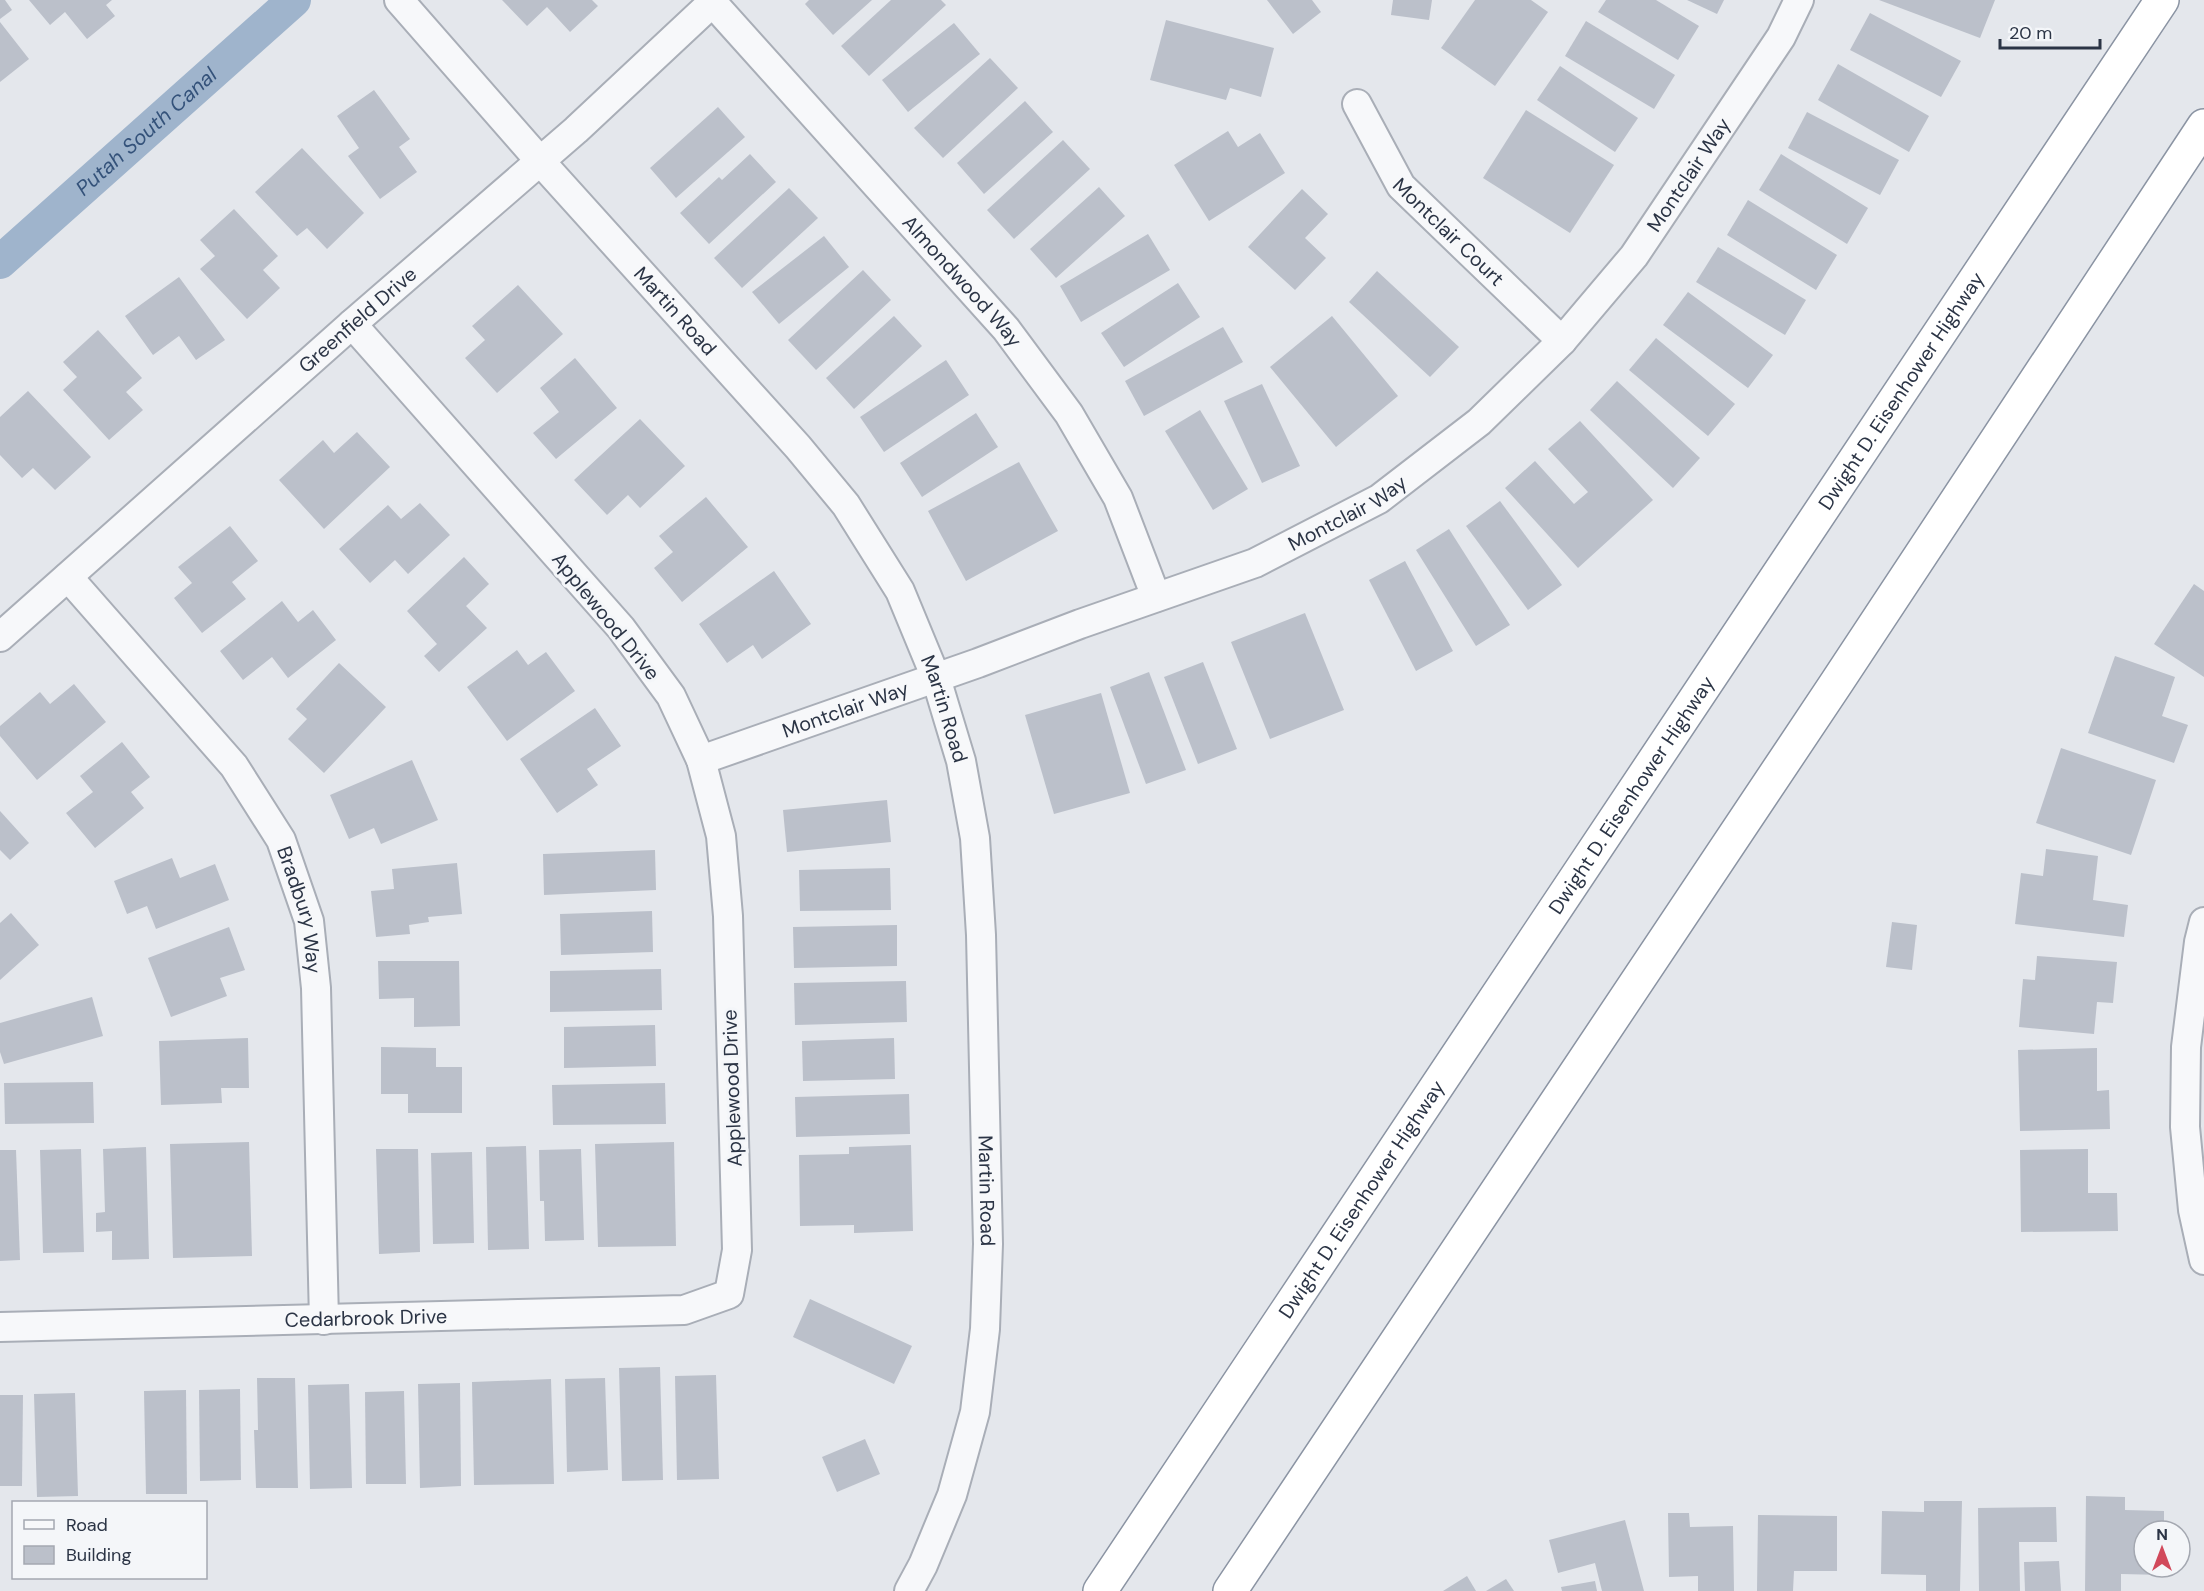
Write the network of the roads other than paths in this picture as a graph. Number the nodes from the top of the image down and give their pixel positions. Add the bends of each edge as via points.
1 (399, 0) edge
2 (1799, 0) edge
3 (2162, 0) edge
4 (714, 1) edge
5 (1357, 105) dead end
6 (2204, 126) edge
7 (540, 160) junction
8 (352, 324) junction
9 (1562, 341) junction
10 (68, 577) junction
11 (1156, 597) junction
12 (0, 637) edge
13 (936, 678) junction
14 (701, 760) junction
15 (2204, 922) edge
16 (2204, 1260) edge
17 (729, 1294) joint
18 (324, 1320) junction
19 (0, 1327) edge
20 (909, 1591) edge
21 (1100, 1591) edge
22 (1230, 1591) edge

1 - 7 street, Martin Road
2 - 9 street, Montclair Way via 1781,37 1634,256
3 - 21 highway, Dwight D. Eisenhower Highway
4 - 7 street, Greenfield Drive
4 - 11 street, Almondwood Way via 1006,328 1069,414 1118,498
5 - 9 street, Montclair Court via 1401,186
6 - 22 highway
7 - 8 street, Greenfield Drive
7 - 13 street, Martin Road via 846,505 900,591
8 - 10 street, Greenfield Drive
8 - 14 street, Applewood Drive via 621,628 671,696
9 - 11 street, Montclair Way via 1479,422 1379,499 1255,562
10 - 12 street, Greenfield Drive
10 - 18 street, Bradbury Way via 234,766 281,840 309,921 316,988
11 - 13 street, Montclair Way
13 - 14 street, Montclair Way
13 - 20 street, Martin Road via 961,761 975,838 988,1244 985,1329 975,1412 952,1495
14 - 17 street, Applewood Drive via 721,836 728,916 737,1250
15 - 16 street via 2186,1047 2185,1127 2193,1210
17 - 18 street, Cedarbrook Drive via 684,1310
18 - 19 street, Cedarbrook Drive

